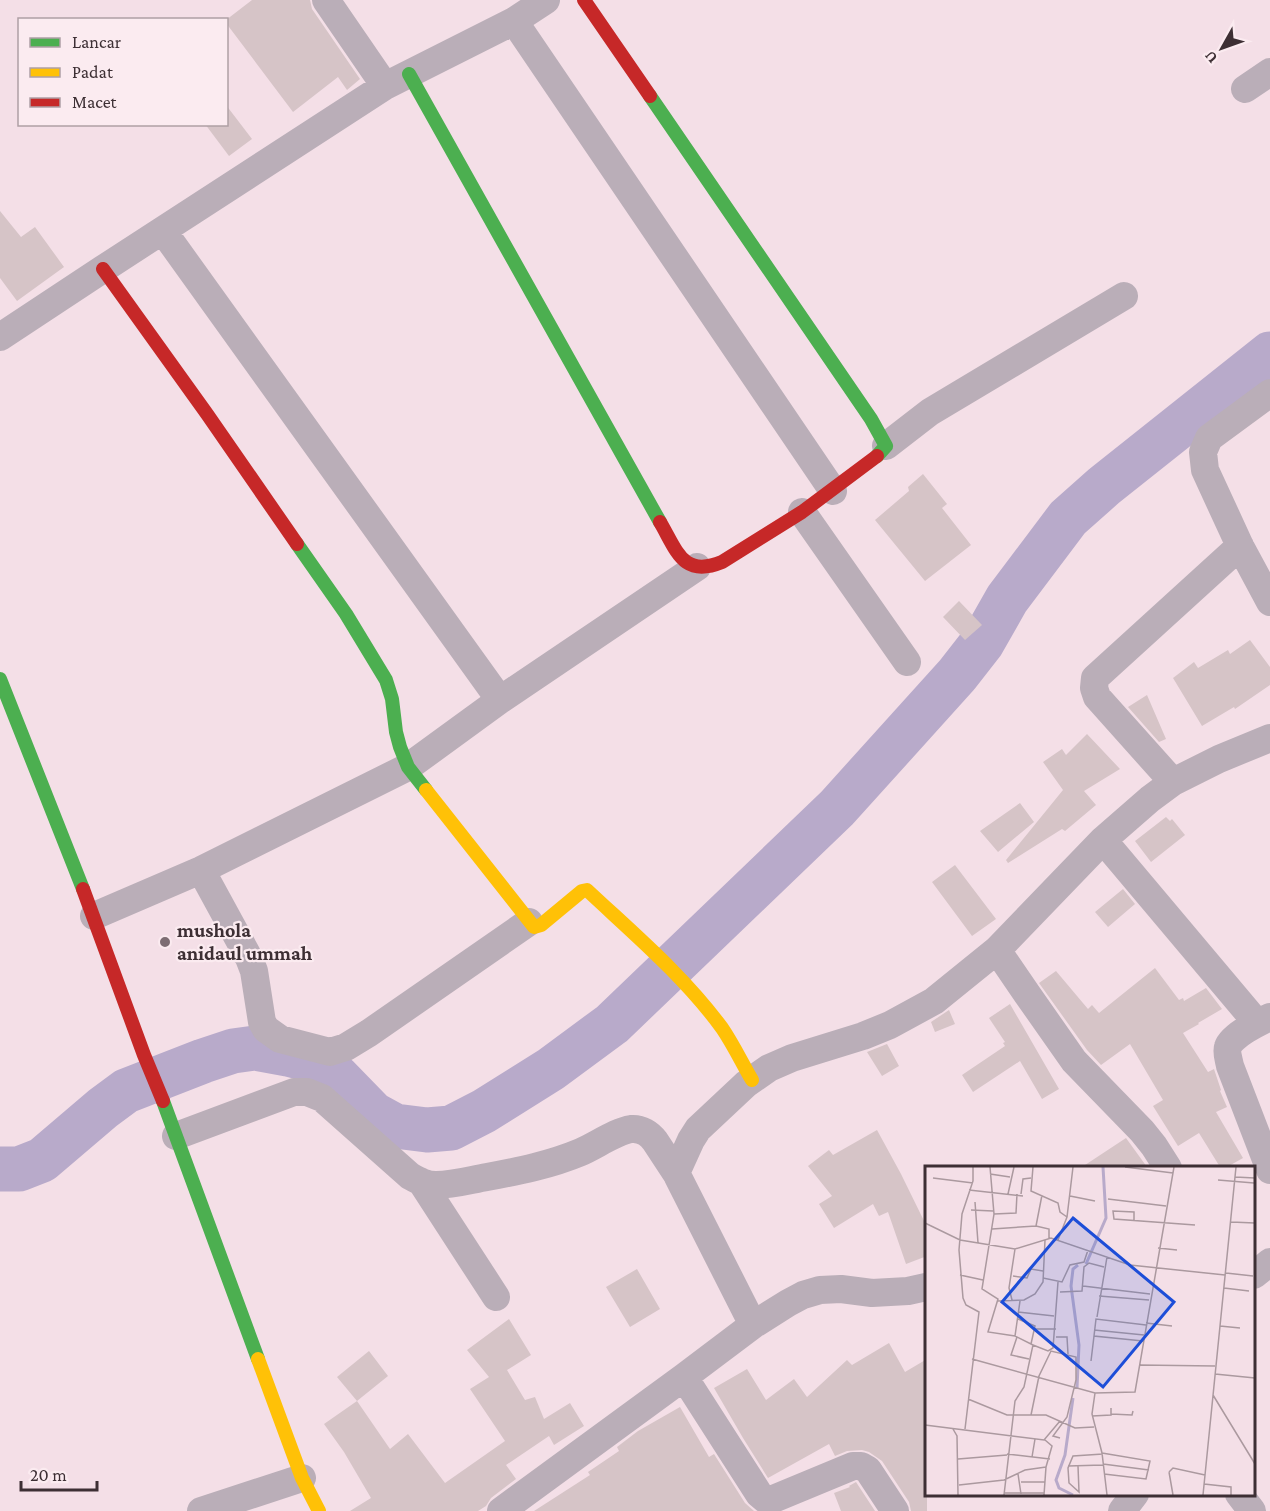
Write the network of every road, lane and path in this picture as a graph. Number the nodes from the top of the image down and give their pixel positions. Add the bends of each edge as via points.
1 (326, 0) edge
2 (546, 0) edge
3 (585, 0) edge
4 (514, 21) junction
5 (1270, 72) edge
6 (398, 80) junction
7 (1245, 89) dead end
8 (163, 231) junction
9 (103, 269) junction
10 (1124, 296) dead end
11 (0, 337) edge
12 (1270, 393) edge
13 (886, 446) junction
14 (833, 491) junction
15 (802, 512) junction
16 (1240, 546) junction
17 (697, 567) junction
18 (1270, 602) edge
19 (907, 663) dead end
20 (0, 679) edge
21 (500, 700) junction
22 (1270, 738) edge
23 (408, 767) junction
24 (1173, 782) junction
25 (1103, 840) junction
26 (201, 870) junction
27 (94, 916) junction
28 (530, 922) junction
29 (997, 950) junction
30 (1264, 1020) edge
31 (752, 1080) junction
32 (173, 1128) junction
33 (1167, 1166) edge
34 (1270, 1170) edge
35 (676, 1173) junction
36 (422, 1183) junction
37 (1270, 1262) edge
38 (1255, 1274) edge
39 (925, 1287) edge
40 (496, 1297) dead end
41 (753, 1324) junction
42 (684, 1377) junction
43 (302, 1478) junction
44 (1133, 1496) edge
45 (1241, 1496) edge
46 (201, 1511) edge
47 (319, 1511) edge
48 (501, 1511) edge
49 (895, 1511) edge
50 (1122, 1511) edge
51 (1252, 1511) edge

1 - 6 street
2 - 4 street
3 - 13 street
4 - 6 street
4 - 14 street
5 - 7 street
6 - 8 street
6 - 17 street via 680,557
8 - 9 street
8 - 21 street
9 - 11 street
9 - 23 street via 346,614 386,680 393,699 399,747
10 - 13 street via 930,412
12 - 16 street via 1209,438 1203,452 1205,470
13 - 14 street
14 - 15 street
15 - 17 street via 722,562
15 - 19 street
16 - 18 street
16 - 24 street via 1095,678 1097,697
17 - 21 street
20 - 27 street
21 - 23 street
22 - 24 street
23 - 26 street
23 - 28 street
24 - 25 street
25 - 29 street
25 - 30 street
26 - 27 street
26 - 28 street via 249,958 263,1025 280,1039 323,1052 336,1051 369,1033
27 - 32 street
28 - 31 street via 534,927 541,926 587,890 695,994 723,1030
29 - 31 street via 912,1014 862,1036 792,1058
29 - 33 street via 1074,1061 1142,1131
30 - 34 street via 1232,1040 1227,1051
31 - 35 street via 698,1129
32 - 36 street via 294,1092 307,1092 322,1098
32 - 43 street
35 - 36 street via 651,1136 631,1129 546,1166 452,1184
35 - 41 street
36 - 40 street
37 - 38 street
39 - 41 street via 872,1293 820,1290 803,1295
41 - 42 street
42 - 48 street
42 - 49 street via 765,1499 861,1466 868,1470
43 - 46 street
43 - 47 street
44 - 50 street
45 - 51 street

